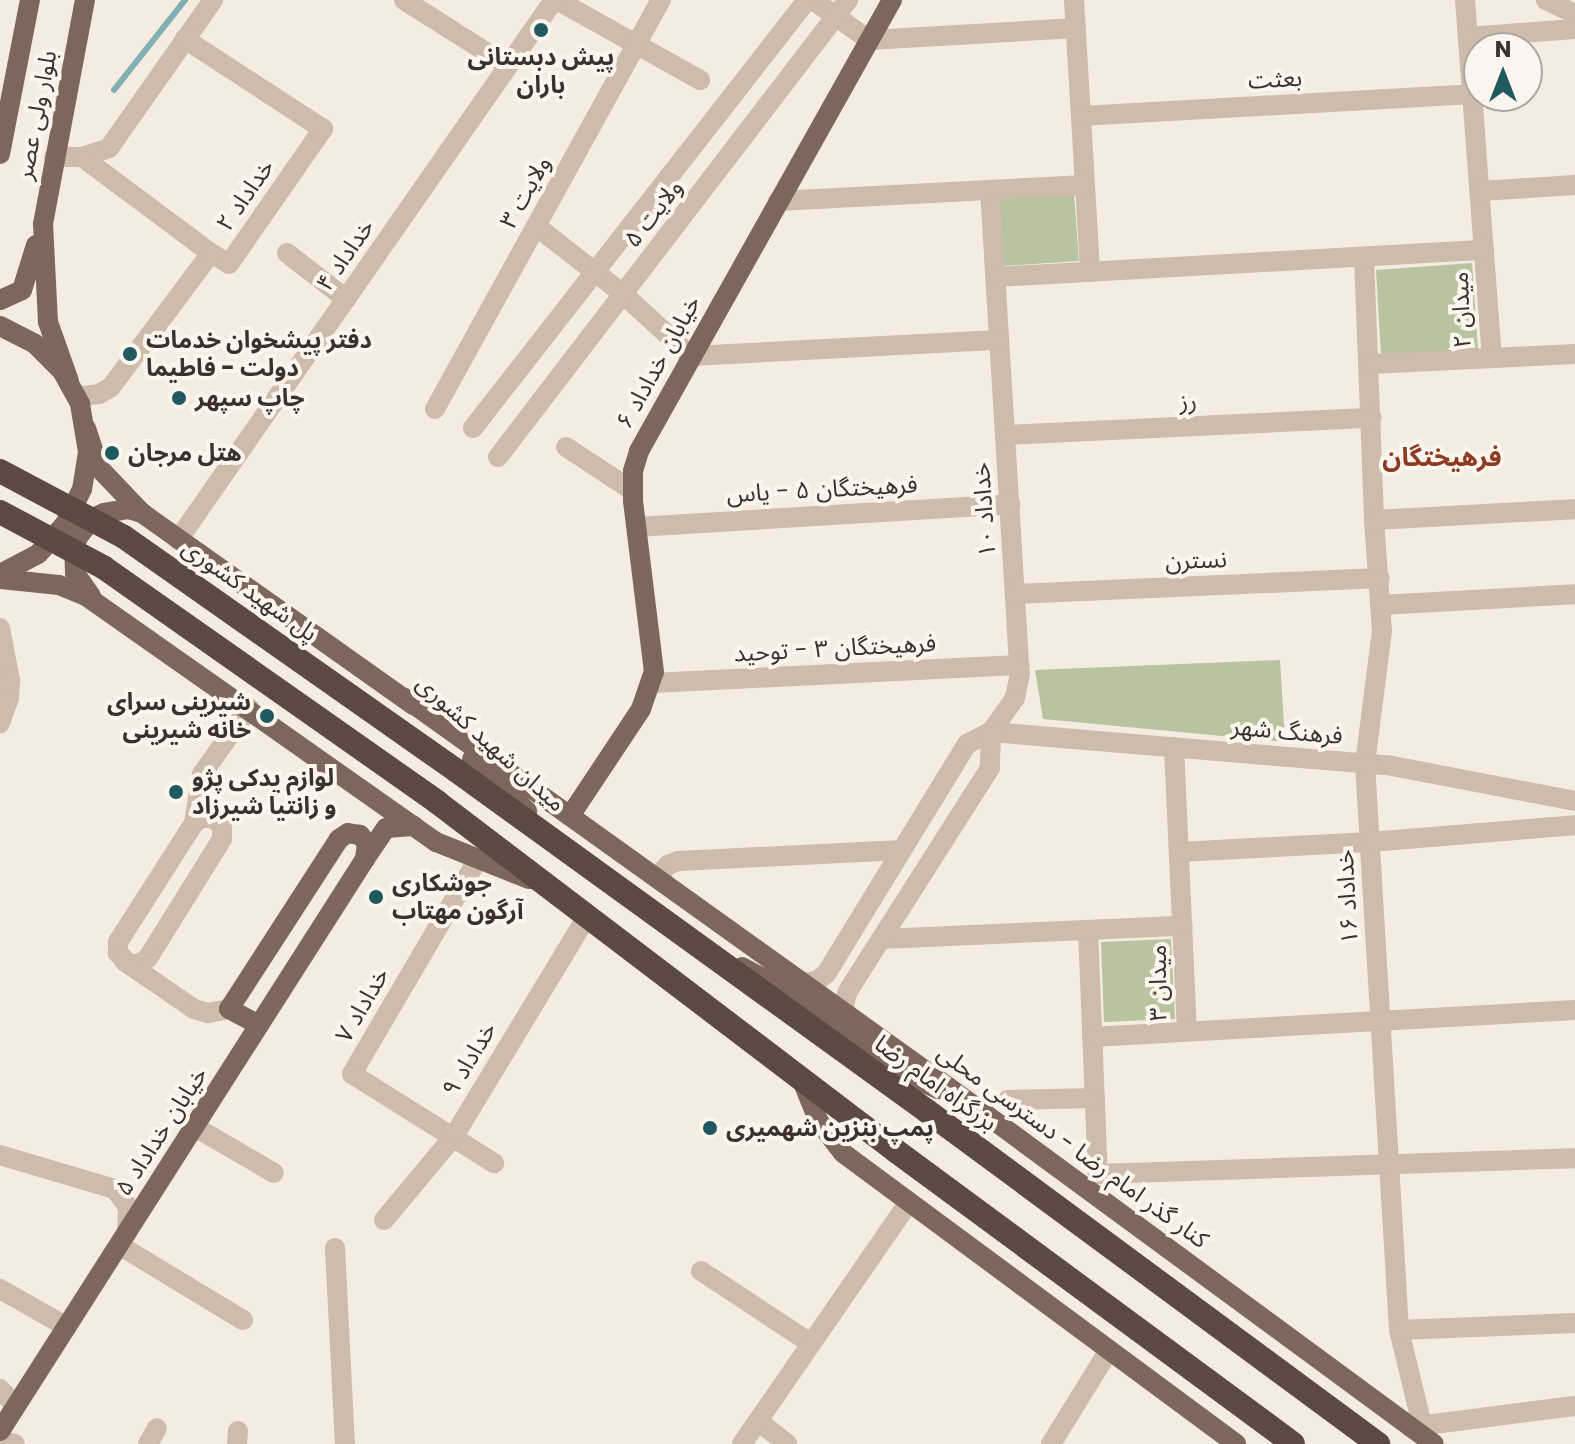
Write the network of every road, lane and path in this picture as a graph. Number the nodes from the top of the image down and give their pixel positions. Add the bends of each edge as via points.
1 (30, 0) edge
2 (85, 0) edge
3 (213, 0) edge
4 (404, 0) edge
5 (556, 0) edge
6 (661, 0) edge
7 (807, 0) edge
8 (813, 0) edge
9 (848, 0) edge
10 (892, 0) edge
11 (1074, 0) edge
12 (1465, 0) edge
13 (1546, 0) edge
14 (1575, 14) edge
15 (836, 18) junction
16 (1076, 28) junction
17 (1575, 29) edge
18 (1468, 32) edge
19 (1535, 32) edge
20 (185, 39) junction
21 (869, 40) junction
22 (637, 44) junction
23 (508, 66) junction
24 (700, 80) dead end
25 (1463, 95) edge
26 (1473, 112) edge
27 (1081, 116) junction
28 (0, 154) edge
29 (54, 157) junction
30 (82, 157) junction
31 (1085, 185) junction
32 (1575, 185) edge
33 (990, 190) junction
34 (1480, 191) junction
35 (778, 201) junction
36 (44, 207) junction
37 (536, 226) junction
38 (1484, 250) junction
39 (211, 253) junction
40 (287, 253) dead end
41 (1364, 257) junction
42 (595, 271) junction
43 (1090, 272) junction
44 (996, 277) junction
45 (623, 294) junction
46 (346, 299) junction
47 (0, 300) edge
48 (0, 326) edge
49 (999, 340) junction
50 (1575, 354) edge
51 (691, 356) junction
52 (1492, 358) junction
53 (1370, 364) junction
54 (73, 389) junction
55 (435, 409) dead end
56 (1372, 418) junction
57 (86, 428) junction
58 (473, 428) dead end
59 (1005, 435) junction
60 (566, 447) dead end
61 (498, 457) dead end
62 (0, 471) edge
63 (633, 491) junction
64 (1010, 504) junction
65 (1575, 509) edge
66 (0, 512) edge
67 (142, 513) junction
68 (1374, 520) junction
69 (637, 527) junction
70 (178, 540) junction
71 (0, 577) edge
72 (1380, 578) junction
73 (1015, 594) junction
74 (1575, 594) edge
75 (99, 604) junction
76 (1381, 605) junction
77 (0, 628) edge
78 (1020, 665) junction
79 (652, 683) junction
80 (405, 698) junction
81 (249, 708) junction
82 (0, 723) edge
83 (991, 732) junction
84 (1174, 747) junction
85 (1365, 764) junction
86 (457, 771) joint
87 (1575, 801) edge
88 (570, 816) junction
89 (194, 823) junction
90 (1575, 825) edge
91 (414, 826) junction
92 (1370, 842) junction
93 (902, 850) junction
94 (1179, 852) junction
95 (574, 855) junction
96 (365, 859) junction
97 (478, 859) junction
98 (657, 878) junction
99 (548, 887) junction
100 (587, 916) junction
101 (1183, 926) junction
102 (1088, 930) junction
103 (881, 939) junction
104 (694, 942) junction
105 (124, 961) junction
106 (804, 983) junction
107 (229, 1009) junction
108 (1575, 1010) edge
109 (846, 1013) junction
110 (1381, 1021) junction
111 (259, 1025) junction
112 (1187, 1031) junction
113 (1092, 1037) junction
114 (801, 1078) junction
115 (1095, 1098) junction
116 (1008, 1100) dead end
117 (968, 1101) junction
118 (195, 1127) junction
119 (454, 1136) junction
120 (0, 1155) edge
121 (1575, 1158) edge
122 (494, 1163) dead end
123 (1389, 1164) junction
124 (274, 1173) dead end
125 (909, 1202) junction
126 (384, 1220) dead end
127 (123, 1239) junction
128 (335, 1248) dead end
129 (701, 1271) dead end
130 (0, 1289) edge
131 (243, 1320) dead end
132 (1575, 1323) edge
133 (67, 1327) junction
134 (1399, 1330) junction
135 (810, 1343) junction
136 (1109, 1350) junction
137 (0, 1389) edge
138 (16, 1406) junction
139 (1575, 1406) edge
140 (758, 1421) junction
141 (1416, 1426) junction
142 (0, 1431) edge
143 (0, 1441) edge
144 (1237, 1442) edge
145 (15, 1444) edge
146 (345, 1444) edge
147 (742, 1444) edge
148 (787, 1444) edge
149 (1051, 1444) edge
150 (1293, 1444) edge
151 (1378, 1444) edge
152 (1434, 1444) edge

1 - 28 main road, بلوار ولی عصر
2 - 29 main road, بلوار ولی عصر
3 - 20 street
4 - 23 street
5 - 22 street
5 - 23 street, خداداد ۴
6 - 22 street, ولایت ۳
7 - 42 street, ولایت ۵
8 - 15 street
9 - 15 street, ولایت ۵
10 - 21 main road, خیابان خداداد ۶
11 - 16 street
12 - 18 street
13 - 14 street
15 - 21 street
15 - 45 street, ولایت ۵
16 - 21 street
16 - 27 street
17 - 19 street
20 - 30 street via 109,148
20 - 39 street, خداداد ۲ via 323,129 229,264
21 - 35 main road, خیابان خداداد ۶
22 - 24 street
22 - 37 street, ولایت ۳
23 - 46 street, خداداد ۴
25 - 27 street, بعثت
26 - 34 street
27 - 31 street
29 - 30 street
29 - 36 main road, بلوار ولی عصر
30 - 39 street
31 - 33 street
31 - 43 street
32 - 34 street
33 - 35 street
33 - 44 street, خداداد ۱۰
34 - 38 street
35 - 51 main road, خیابان خداداد ۶
36 - 47 main road via 27,282 16,295
36 - 54 main road, بلوار ولی عصر via 48,322
37 - 42 street
37 - 55 street, ولایت ۳
38 - 41 street, میدان ۲
38 - 52 street, میدان ۲
39 - 54 street, خداداد ۲ via 111,387 99,394
40 - 46 street
41 - 43 street, میدان ۲
41 - 53 street
42 - 45 street
42 - 58 street, ولایت ۵
43 - 44 street, میدان ۲
44 - 49 street, خداداد ۱۰
45 - 51 street
45 - 61 street, ولایت ۵
46 - 70 street, خداداد ۴
48 - 54 main road, میدان شهید کشوری via 35,344
49 - 51 street
49 - 59 street, خداداد ۱۰
50 - 52 street
51 - 63 main road, خیابان خداداد ۶ via 643,440
52 - 53 street, میدان ۲
53 - 56 street, خداداد ۱۶
54 - 57 main road, میدان شهید کشوری
56 - 59 street, رز
56 - 68 street, خداداد ۱۶
57 - 67 main road, میدان شهید کشوری via 99,468
57 - 71 main road, میدان شهید کشوری via 85,477 72,513 38,554
59 - 64 street, خداداد ۱۰
60 - 63 street
62 - 86 highway, پل شهید کشوری, bridge via 124,537
63 - 69 main road, خیابان خداداد ۶
64 - 69 street, فرهیختگان ۵ - یاس
64 - 73 street, خداداد ۱۰
65 - 68 street
66 - 99 highway, bridge via 103,567 437,802
67 - 70 main road, میدان شهید کشوری
67 - 75 main road via 104,513 78,537 75,573
68 - 72 street, خداداد ۱۶
69 - 79 main road, خیابان خداداد ۶ via 655,651
70 - 80 main road, میدان شهید کشوری
71 - 75 main road, میدان شهید کشوری via 59,585
72 - 73 street, نسترن
72 - 76 street, خداداد ۱۶
73 - 78 street, خداداد ۱۰
74 - 76 street
75 - 81 main road, میدان شهید کشوری
76 - 85 street, خداداد ۱۶ via 1381,660
77 - 82 street via 10,680
78 - 79 street, فرهیختگان ۳ - توحید
78 - 83 street, خداداد ۱۰ via 1019,690
79 - 88 main road, خیابان خداداد ۶ via 641,709
80 - 88 main road, کنار گذر امام رضا - دسترسی محلی
80 - 95 main road, میدان شهید کشوری
81 - 89 street via 202,774
81 - 91 main road, میدان شهید کشوری
83 - 84 street, فرهنگ شهر
83 - 93 street, خداداد ۱۰ via 967,744
83 - 103 street, خداداد ۱۰ via 990,768
84 - 85 street, فرهنگ شهر
84 - 94 street
85 - 87 street, فرهنگ شهر
85 - 92 street, خداداد ۱۶
86 - 95 highway, بزرگراه امام رضا
88 - 98 main road, کنار گذر امام رضا - دسترسی محلی
89 - 105 street via 118,942
89 - 105 street via 203,817 215,819 222,827 220,843 148,958 139,964
90 - 92 street
91 - 96 main road, خیابان خداداد ۵ via 386,828
91 - 97 main road, میدان شهید کشوری via 436,842
92 - 94 street
92 - 110 street, خداداد ۱۶
93 - 98 street via 678,861
93 - 106 street, خداداد ۱۰ via 826,974
94 - 101 street
95 - 104 highway, بزرگراه امام رضا
96 - 107 main road via 367,843 360,835 348,833 339,839
96 - 111 main road, خیابان خداداد ۵
97 - 99 main road, میدان شهید کشوری
97 - 119 street, خداداد ۷ via 352,1074
98 - 106 main road, کنار گذر امام رضا - دسترسی محلی
99 - 100 highway
100 - 114 highway
100 - 119 street, خداداد ۹
101 - 102 street, میدان ۳
101 - 112 street, میدان ۳
102 - 103 street, میدان ۳
102 - 113 street
103 - 109 street, خداداد ۱۰ via 845,996
104 - 117 main road via 785,990 903,1073
104 - 151 highway, بزرگراه امام رضا
105 - 107 street via 194,1009
106 - 109 main road, کنار گذر امام رضا - دسترسی محلی
107 - 111 main road
108 - 110 street
109 - 117 main road, کنار گذر امام رضا - دسترسی محلی
110 - 112 street
110 - 123 street, خداداد ۱۶
111 - 118 main road, خیابان خداداد ۵
112 - 113 street, میدان ۳
113 - 115 street
114 - 125 main road via 819,1122 836,1146
114 - 150 highway
115 - 116 street
115 - 123 street via 1098,1174
117 - 141 main road, کنار گذر امام رضا - دسترسی محلی
118 - 124 street
118 - 127 main road, خیابان خداداد ۵
119 - 122 street, خداداد ۷
119 - 126 street, خداداد ۹
120 - 127 street via 115,1189 128,1207
121 - 123 street
123 - 134 street, خداداد ۱۶
125 - 135 street
125 - 136 main road
127 - 131 street
127 - 133 main road, خیابان خداداد ۵
128 - 146 street
129 - 135 street
130 - 133 street
132 - 134 street
133 - 138 main road, خیابان خداداد ۵
134 - 141 street, خداداد ۱۶
135 - 140 street
136 - 144 main road
136 - 149 street
137 - 138 street
138 - 142 main road, خیابان خداداد ۵
139 - 141 street
140 - 147 street
140 - 148 street
141 - 152 main road, کنار گذر امام رضا - دسترسی محلی
143 - 145 street

